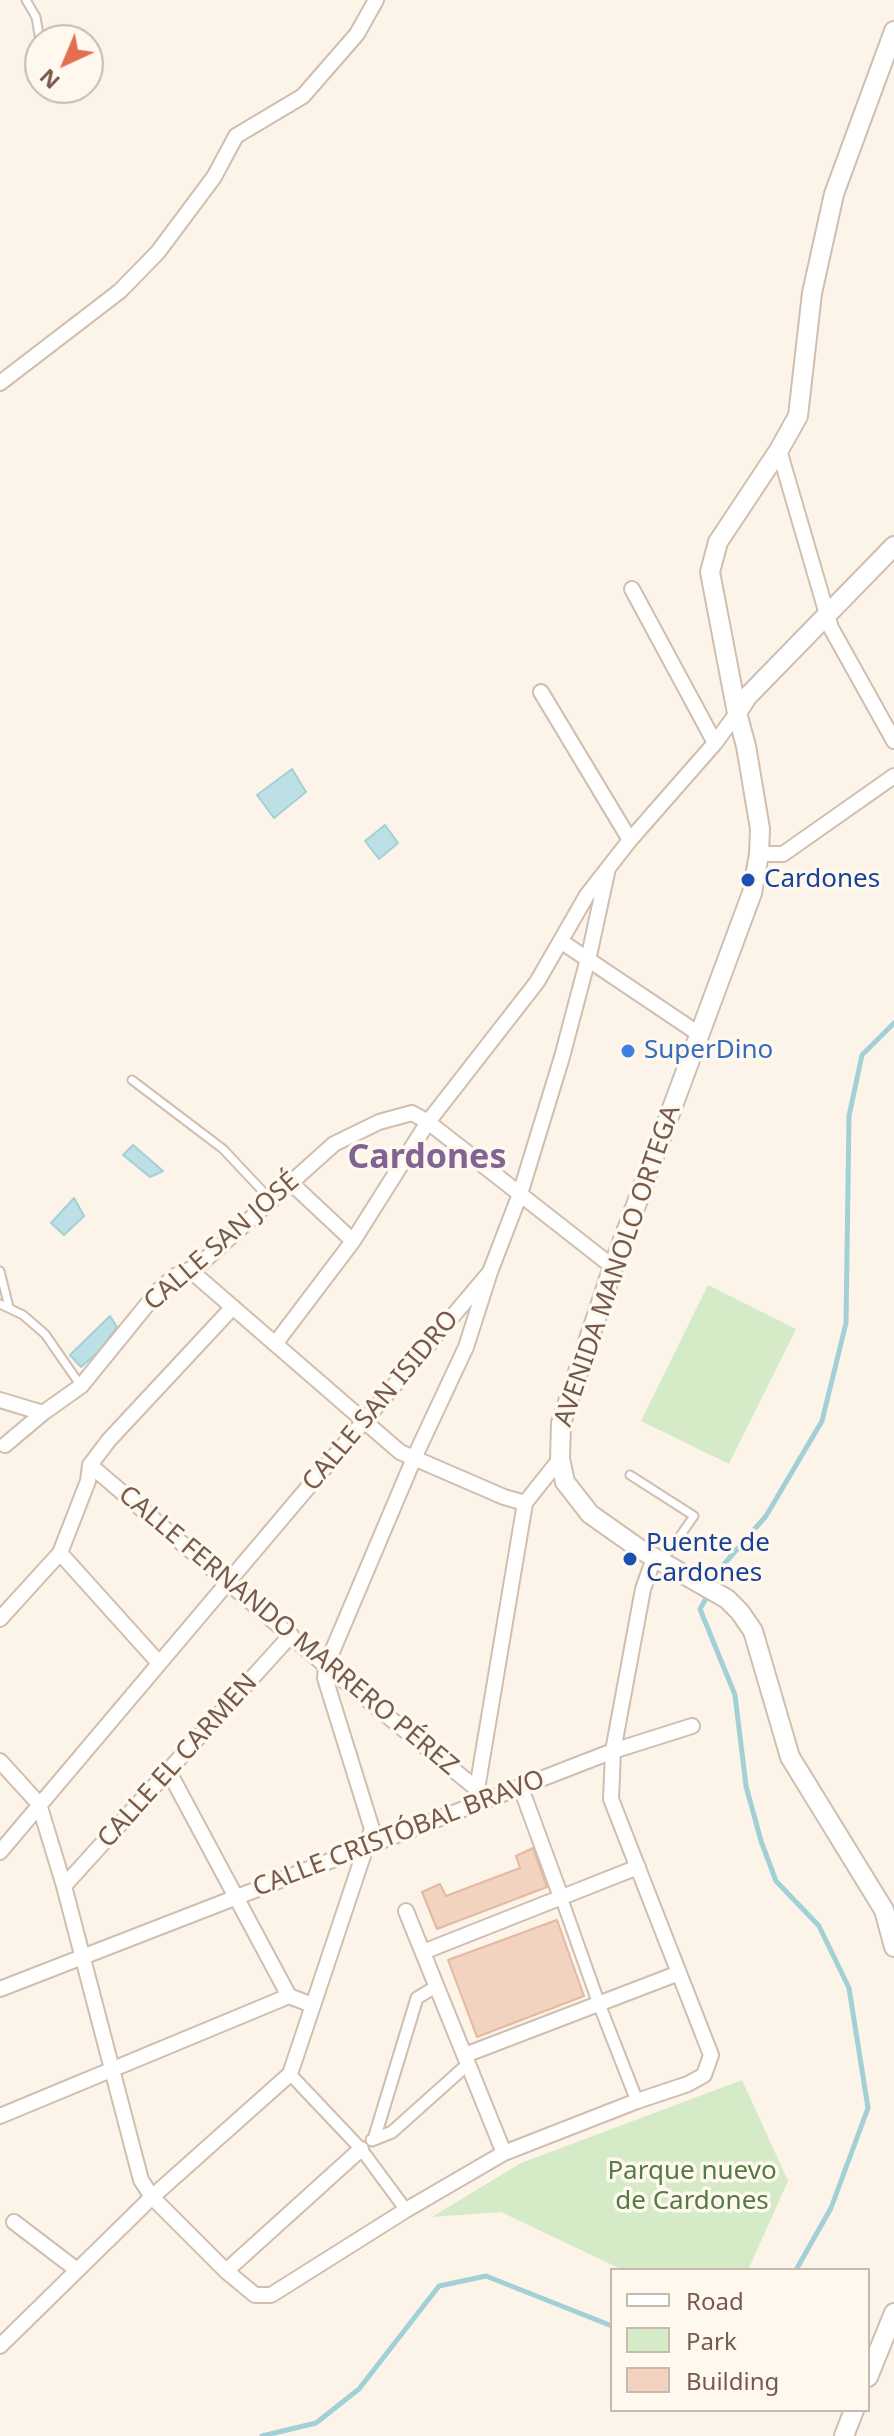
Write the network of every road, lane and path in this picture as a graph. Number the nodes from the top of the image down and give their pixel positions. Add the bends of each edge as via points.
1 (26, 0) edge
2 (376, 0) edge
3 (37, 24) edge
4 (894, 31) edge
5 (0, 383) edge
6 (779, 450) junction
7 (894, 546) edge
8 (632, 589) dead end
9 (828, 613) junction
10 (728, 666) junction
11 (771, 673) junction
12 (541, 692) dead end
13 (737, 713) junction
14 (894, 741) edge
15 (715, 743) junction
16 (894, 776) edge
17 (630, 840) junction
18 (759, 854) junction
19 (608, 868) junction
20 (562, 942) junction
21 (587, 960) junction
22 (699, 1034) junction
23 (132, 1080) dead end
24 (428, 1122) junction
25 (290, 1182) junction
26 (520, 1194) junction
27 (271, 1200) junction
28 (353, 1241) junction
29 (613, 1267) junction
30 (0, 1271) edge
31 (191, 1271) junction
32 (490, 1272) junction
33 (0, 1304) edge
34 (9, 1307) junction
35 (233, 1307) junction
36 (275, 1344) junction
37 (81, 1386) junction
38 (0, 1400) edge
39 (43, 1413) junction
40 (364, 1421) junction
41 (5, 1445) dead end
42 (415, 1456) junction
43 (560, 1459) junction
44 (90, 1465) junction
45 (630, 1475) dead end
46 (525, 1503) junction
47 (60, 1553) junction
48 (658, 1560) junction
49 (229, 1581) junction
50 (0, 1619) edge
51 (291, 1635) junction
52 (159, 1663) junction
53 (326, 1666) junction
54 (692, 1726) dead end
55 (613, 1751) junction
56 (0, 1761) edge
57 (169, 1772) junction
58 (521, 1788) junction
59 (479, 1795) junction
60 (39, 1804) junction
61 (366, 1848) junction
62 (0, 1852) edge
63 (638, 1867) junction
64 (64, 1886) junction
65 (236, 1897) junction
66 (561, 1897) junction
67 (406, 1911) dead end
68 (894, 1947) edge
69 (423, 1952) junction
70 (82, 1957) junction
71 (679, 1973) junction
72 (437, 1986) junction
73 (0, 1989) edge
74 (289, 1996) junction
75 (599, 2004) junction
76 (312, 2005) junction
77 (466, 2060) junction
78 (114, 2070) junction
79 (290, 2074) junction
80 (637, 2101) junction
81 (0, 2116) edge
82 (374, 2139) junction
83 (361, 2149) junction
84 (504, 2153) junction
85 (152, 2197) junction
86 (406, 2210) junction
87 (14, 2222) dead end
88 (77, 2270) junction
89 (226, 2271) junction
90 (894, 2313) edge
91 (0, 2346) edge
92 (870, 2372) edge
93 (853, 2412) edge
94 (844, 2436) edge

1 - 3 lane
2 - 5 street via 357,34 303,96 236,136 214,177 130,281
4 - 6 street, AVENIDA MANOLO ORTEGA via 834,194 812,293 798,416
6 - 9 street
6 - 10 street, AVENIDA MANOLO ORTEGA via 718,542 710,572
7 - 9 street
8 - 15 street
9 - 11 street
9 - 14 street via 831,628
10 - 11 street via 752,676
10 - 13 street, AVENIDA MANOLO ORTEGA
11 - 13 street
12 - 17 street
13 - 15 street
13 - 18 street, AVENIDA MANOLO ORTEGA via 760,829
15 - 17 street
16 - 18 street via 783,854
17 - 19 street
18 - 22 street, AVENIDA MANOLO ORTEGA via 752,893
19 - 20 street
19 - 21 street, CALLE SAN ISIDRO
20 - 21 street
20 - 24 street
21 - 22 street
21 - 26 street, CALLE SAN ISIDRO
22 - 29 street, AVENIDA MANOLO ORTEGA
23 - 27 lane via 223,1149
24 - 25 street, CALLE SAN JOSÉ via 412,1113 379,1122 334,1144
24 - 26 street
24 - 28 street
25 - 27 street, CALLE SAN JOSÉ
25 - 28 street
26 - 29 street
26 - 32 street, CALLE SAN ISIDRO
27 - 31 street, CALLE SAN JOSÉ
28 - 36 street
29 - 43 street, AVENIDA MANOLO ORTEGA via 561,1423
30 - 34 lane
31 - 35 street
31 - 37 street, CALLE SAN JOSÉ via 159,1290
32 - 40 street, CALLE SAN ISIDRO
32 - 42 street via 466,1347
33 - 34 lane
34 - 37 lane via 45,1334
35 - 36 street
35 - 44 street
36 - 40 street
37 - 39 street, CALLE SAN JOSÉ
38 - 39 street
39 - 41 street, CALLE SAN JOSÉ
40 - 42 street via 400,1452
40 - 49 street, CALLE SAN ISIDRO
42 - 46 street
42 - 53 street
43 - 46 street
43 - 48 street, AVENIDA MANOLO ORTEGA via 565,1482 590,1514
44 - 47 street
44 - 49 street, CALLE FERNANDO MARRERO PÉREZ
45 - 48 lane via 694,1516
46 - 59 street
47 - 50 street
47 - 52 street
48 - 55 street via 643,1589
48 - 68 street, AVENIDA MANOLO ORTEGA via 727,1599 753,1631 790,1757 884,1910
49 - 51 street, CALLE FERNANDO MARRERO PÉREZ
49 - 52 street, CALLE SAN ISIDRO
51 - 53 street, CALLE FERNANDO MARRERO PÉREZ
51 - 57 street, CALLE EL CARMEN
52 - 60 street, CALLE SAN ISIDRO
53 - 59 street, CALLE FERNANDO MARRERO PÉREZ
53 - 61 street via 325,1678 372,1829
54 - 55 street, CALLE CRISTÓBAL BRAVO
55 - 58 street, CALLE CRISTÓBAL BRAVO
55 - 63 street via 611,1799
56 - 60 street
57 - 64 street, CALLE EL CARMEN
57 - 65 street
58 - 59 street, CALLE CRISTÓBAL BRAVO
58 - 66 street
59 - 61 street, CALLE CRISTÓBAL BRAVO
60 - 62 street, CALLE SAN ISIDRO
60 - 64 street
61 - 65 street, CALLE CRISTÓBAL BRAVO
61 - 76 street
63 - 66 street
63 - 71 street
64 - 70 street
65 - 70 street, CALLE CRISTÓBAL BRAVO
65 - 74 street
66 - 69 street
66 - 75 street
67 - 69 street
69 - 72 street
70 - 73 street, CALLE CRISTÓBAL BRAVO
70 - 78 street
71 - 75 street
71 - 80 street via 711,2055 704,2075
72 - 77 street
72 - 82 street via 417,1998
74 - 76 street
74 - 78 street
75 - 77 street
75 - 80 street
76 - 79 street
77 - 82 street via 392,2132
77 - 84 street
78 - 81 street
78 - 85 street via 141,2180
79 - 83 street
79 - 85 street
80 - 84 street
82 - 83 street
83 - 86 street
83 - 89 street
84 - 86 street
85 - 88 street
85 - 89 street
86 - 89 street via 271,2295 255,2295
87 - 88 street
88 - 91 street
90 - 92 street
93 - 94 street

